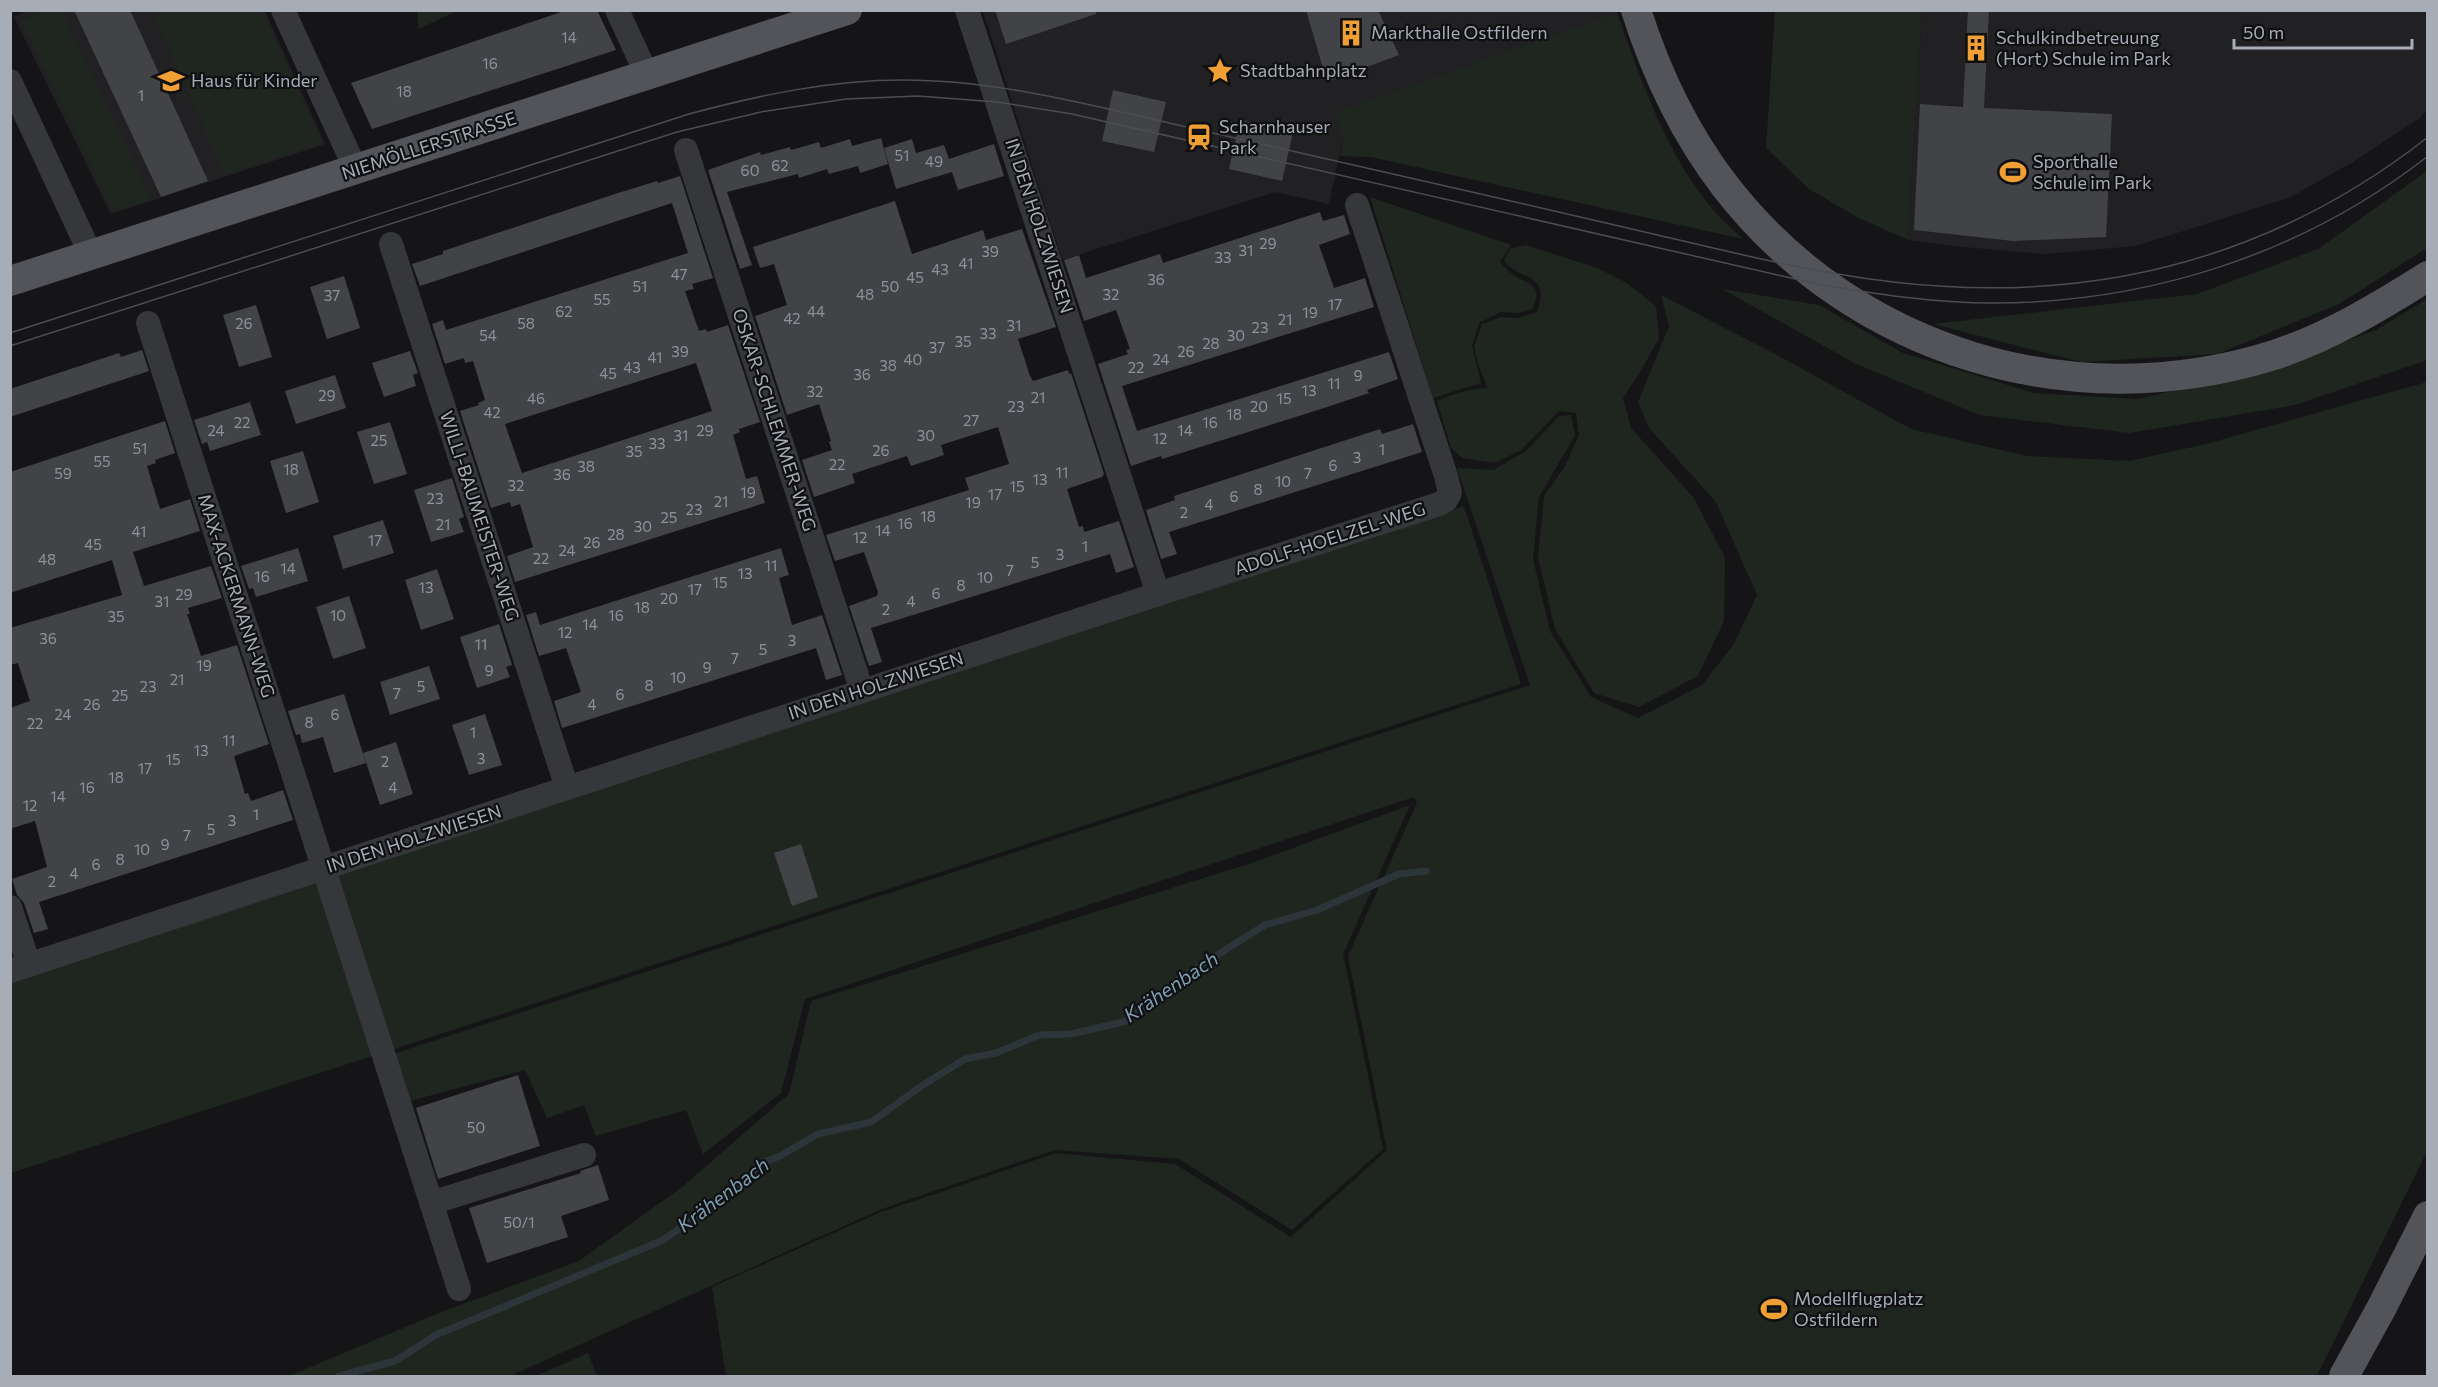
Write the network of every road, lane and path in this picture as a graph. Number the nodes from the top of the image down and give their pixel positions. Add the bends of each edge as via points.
1 (284, 10) edge
2 (616, 10) edge
3 (847, 10) edge
4 (967, 10) edge
5 (1636, 10) edge
6 (647, 75) junction
7 (10, 81) edge
8 (686, 150) dead end
9 (357, 170) junction
10 (1357, 205) dead end
11 (391, 244) dead end
12 (91, 255) junction
13 (2427, 276) edge
14 (10, 281) edge
15 (148, 323) dead end
16 (1158, 594) junction
17 (862, 691) junction
18 (567, 788) junction
19 (324, 868) junction
20 (10, 907) edge
21 (20, 968) edge
22 (584, 1155) dead end
23 (431, 1203) junction
24 (2427, 1216) edge
25 (459, 1289) dead end
26 (2344, 1377) edge

1 - 9 street
2 - 6 street
3 - 6 main road, NIEMÖLLERSTRASSE
4 - 16 street, IN DEN HOLZWIESEN
5 - 13 main road via 1657,67 1685,125 1709,164 1750,216 1810,274 1839,296 1905,330 1971,357 2059,375 2120,379 2184,375 2232,366 2305,343 2363,316
6 - 9 main road, NIEMÖLLERSTRASSE
7 - 12 street
8 - 17 street, OSKAR-SCHLEMMER-WEG
9 - 12 main road, NIEMÖLLERSTRASSE
10 - 16 street, ADOLF-HOELZEL-WEG via 1450,493 1446,500 1431,507
11 - 18 street, WILLI-BAUMEISTER-WEG
12 - 14 main road, NIEMÖLLERSTRASSE
15 - 19 street, MAX-ACKERMANN-WEG
16 - 17 street, IN DEN HOLZWIESEN
17 - 18 street, IN DEN HOLZWIESEN
18 - 19 street, IN DEN HOLZWIESEN
19 - 21 street, IN DEN HOLZWIESEN
19 - 23 street, MAX-ACKERMANN-WEG
20 - 21 street
22 - 23 street
23 - 25 street, MAX-ACKERMANN-WEG
24 - 26 main road

